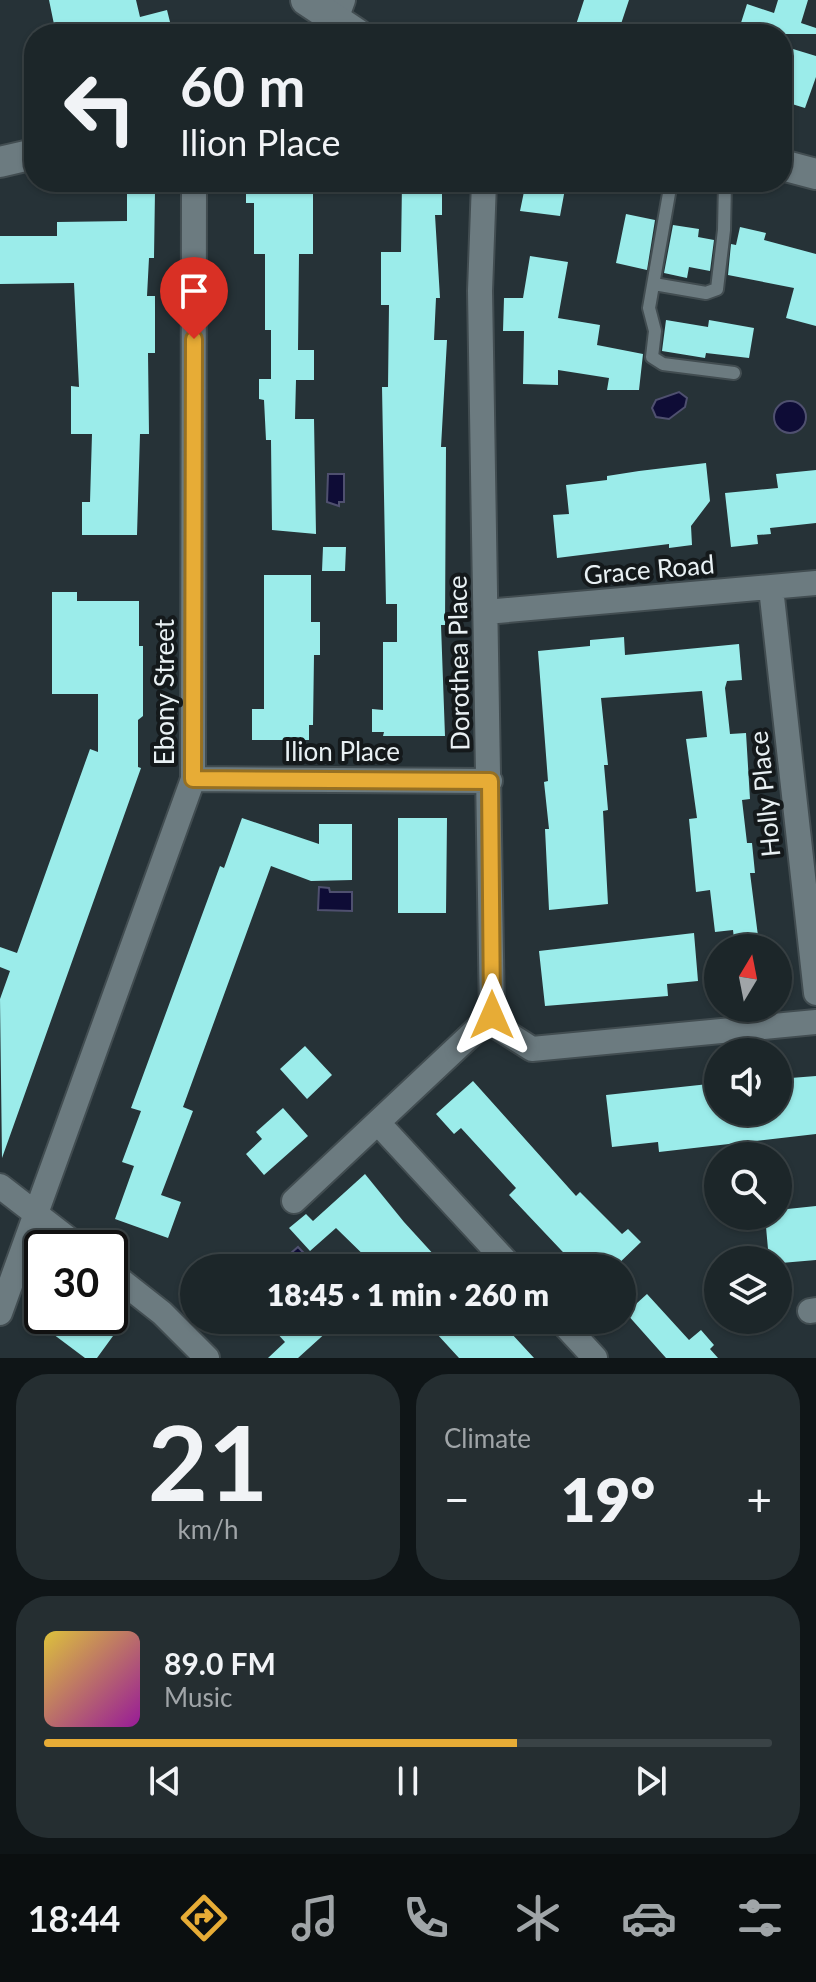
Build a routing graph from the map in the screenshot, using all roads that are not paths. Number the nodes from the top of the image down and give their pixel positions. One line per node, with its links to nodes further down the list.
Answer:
1 (306, 0): 2 (street)
2 (342, 22)
3 (24, 156): 4 (street)
4 (0, 162)
5 (792, 168): 6 (street)
6 (816, 174)
7 (194, 192): 16 (street, Ebony Street)
8 (484, 192): 15 (street, Dorothea Place)
9 (669, 192): 11 (lane)
10 (724, 192): 11 (lane)
11 (654, 284): 12 (lane)
12 (734, 373)
13 (816, 583): 14 (street, Grace Road)
14 (771, 588): 15 (street, Grace Road); 18 (street, Holly Place)
15 (486, 612): 17 (street, Dorothea Place)
16 (193, 779): 17 (street, Ilion Place); 24 (street, Ebony Street)
17 (490, 781): 19 (street, Dorothea Place)
18 (816, 993)
19 (492, 1015): 20 (street); 21 (street)
20 (816, 1022)
21 (379, 1124): 23 (street); 26 (street)
22 (0, 1186): 24 (street)
23 (294, 1201)
24 (37, 1214): 25 (street); 28 (street, Ebony Street)
25 (57, 1230)
26 (499, 1254)
27 (128, 1286): 30 (street)
28 (0, 1313)
29 (573, 1334): 31 (street)
30 (207, 1358)
31 (595, 1358)

